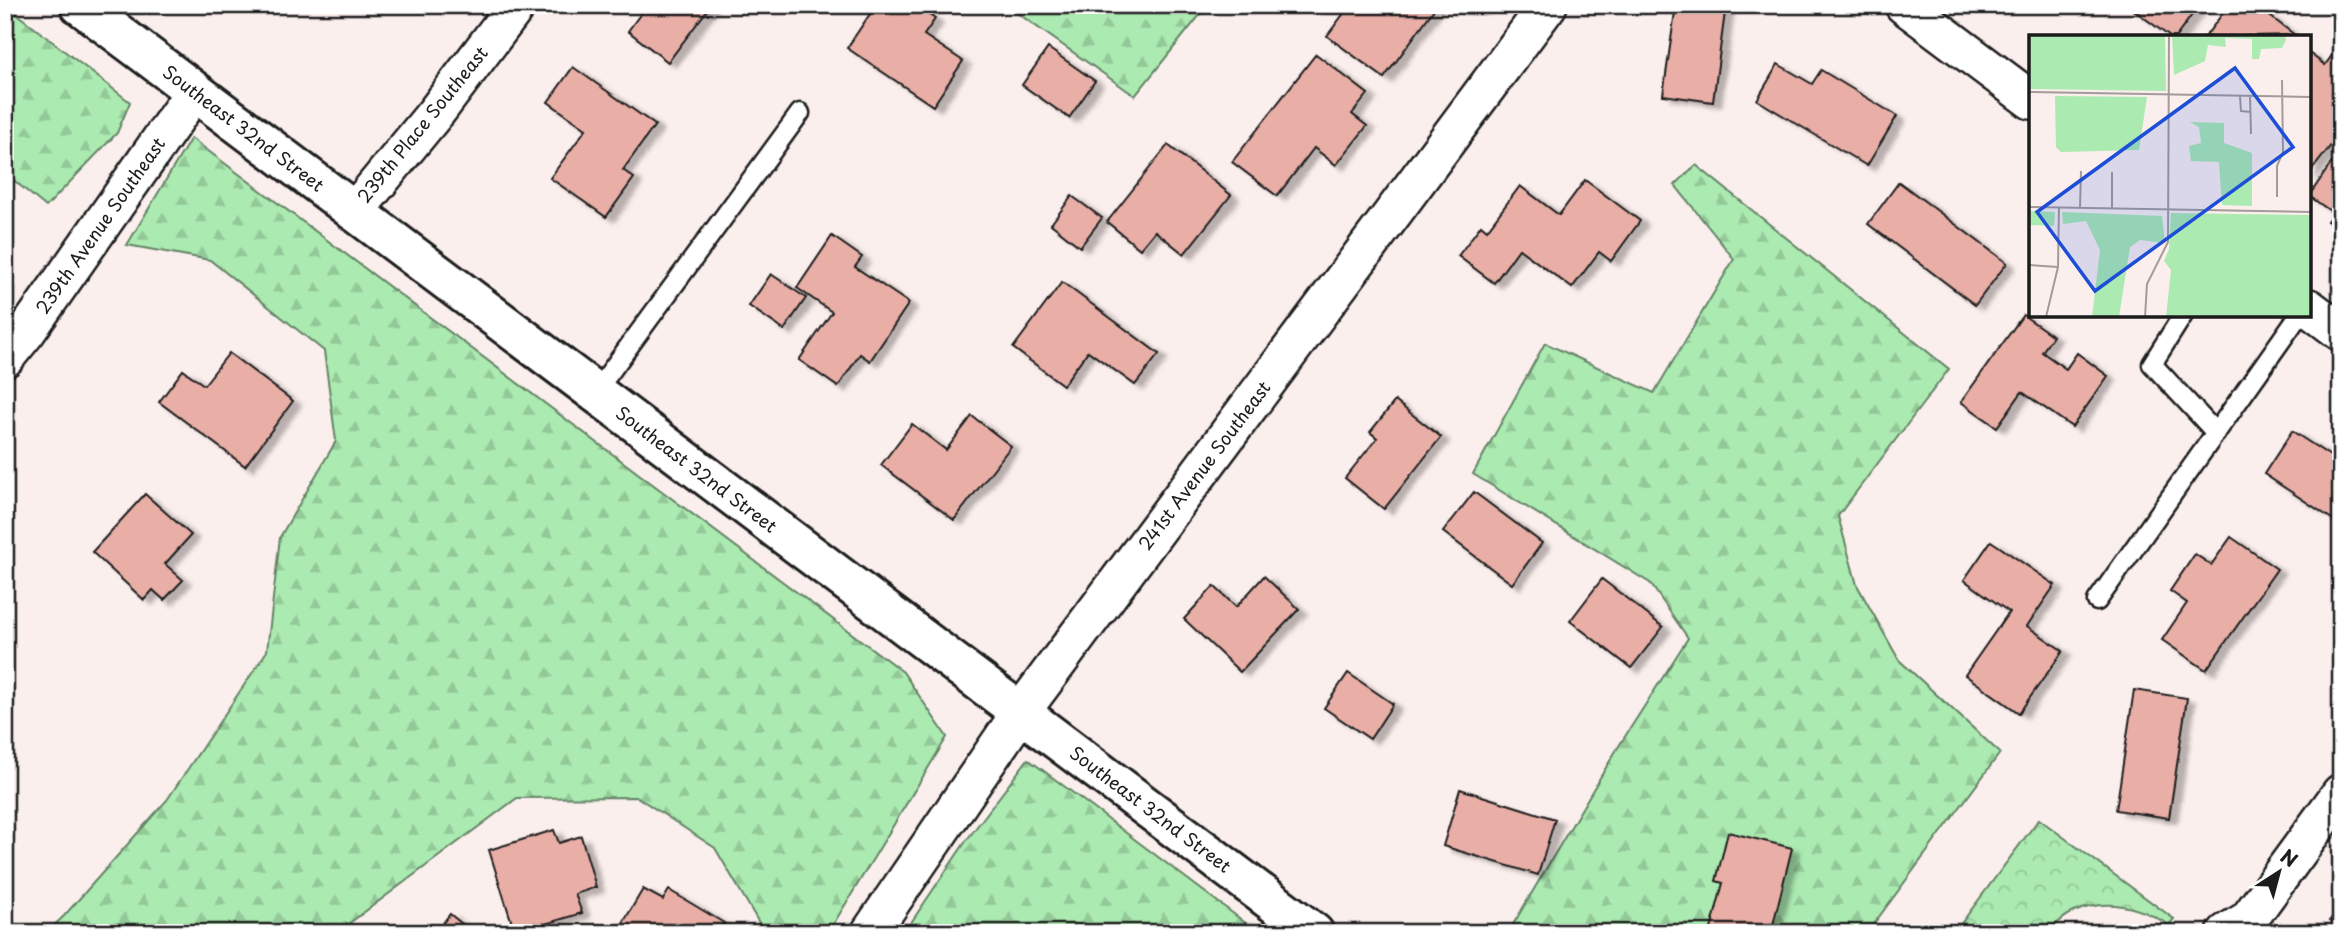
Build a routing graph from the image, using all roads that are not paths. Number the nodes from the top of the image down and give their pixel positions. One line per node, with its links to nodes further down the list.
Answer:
1 (80, 5): 5 (street, Southeast 32nd Street)
2 (517, 5): 8 (street, 239th Place Southeast)
3 (1548, 5): 17 (street, 241st Avenue Southeast)
4 (1904, 5): 6 (street)
5 (194, 92): 8 (street, Southeast 32nd Street); 13 (street, 239th Avenue Southeast)
6 (2029, 99)
7 (800, 113): 14 (lane)
8 (354, 212): 14 (street, Southeast 32nd Street)
9 (2311, 310): 12 (street)
10 (2182, 317): 15 (lane)
11 (2298, 317): 15 (lane)
12 (2341, 332)
13 (5, 358)
14 (594, 394): 17 (street, Southeast 32nd Street)
15 (2216, 433): 16 (lane)
16 (2097, 601)
17 (1021, 712): 19 (street, 241st Avenue Southeast); 20 (street, Southeast 32nd Street)
18 (2341, 793): 21 (street)
19 (870, 933)
20 (1314, 933)
21 (2226, 933)

